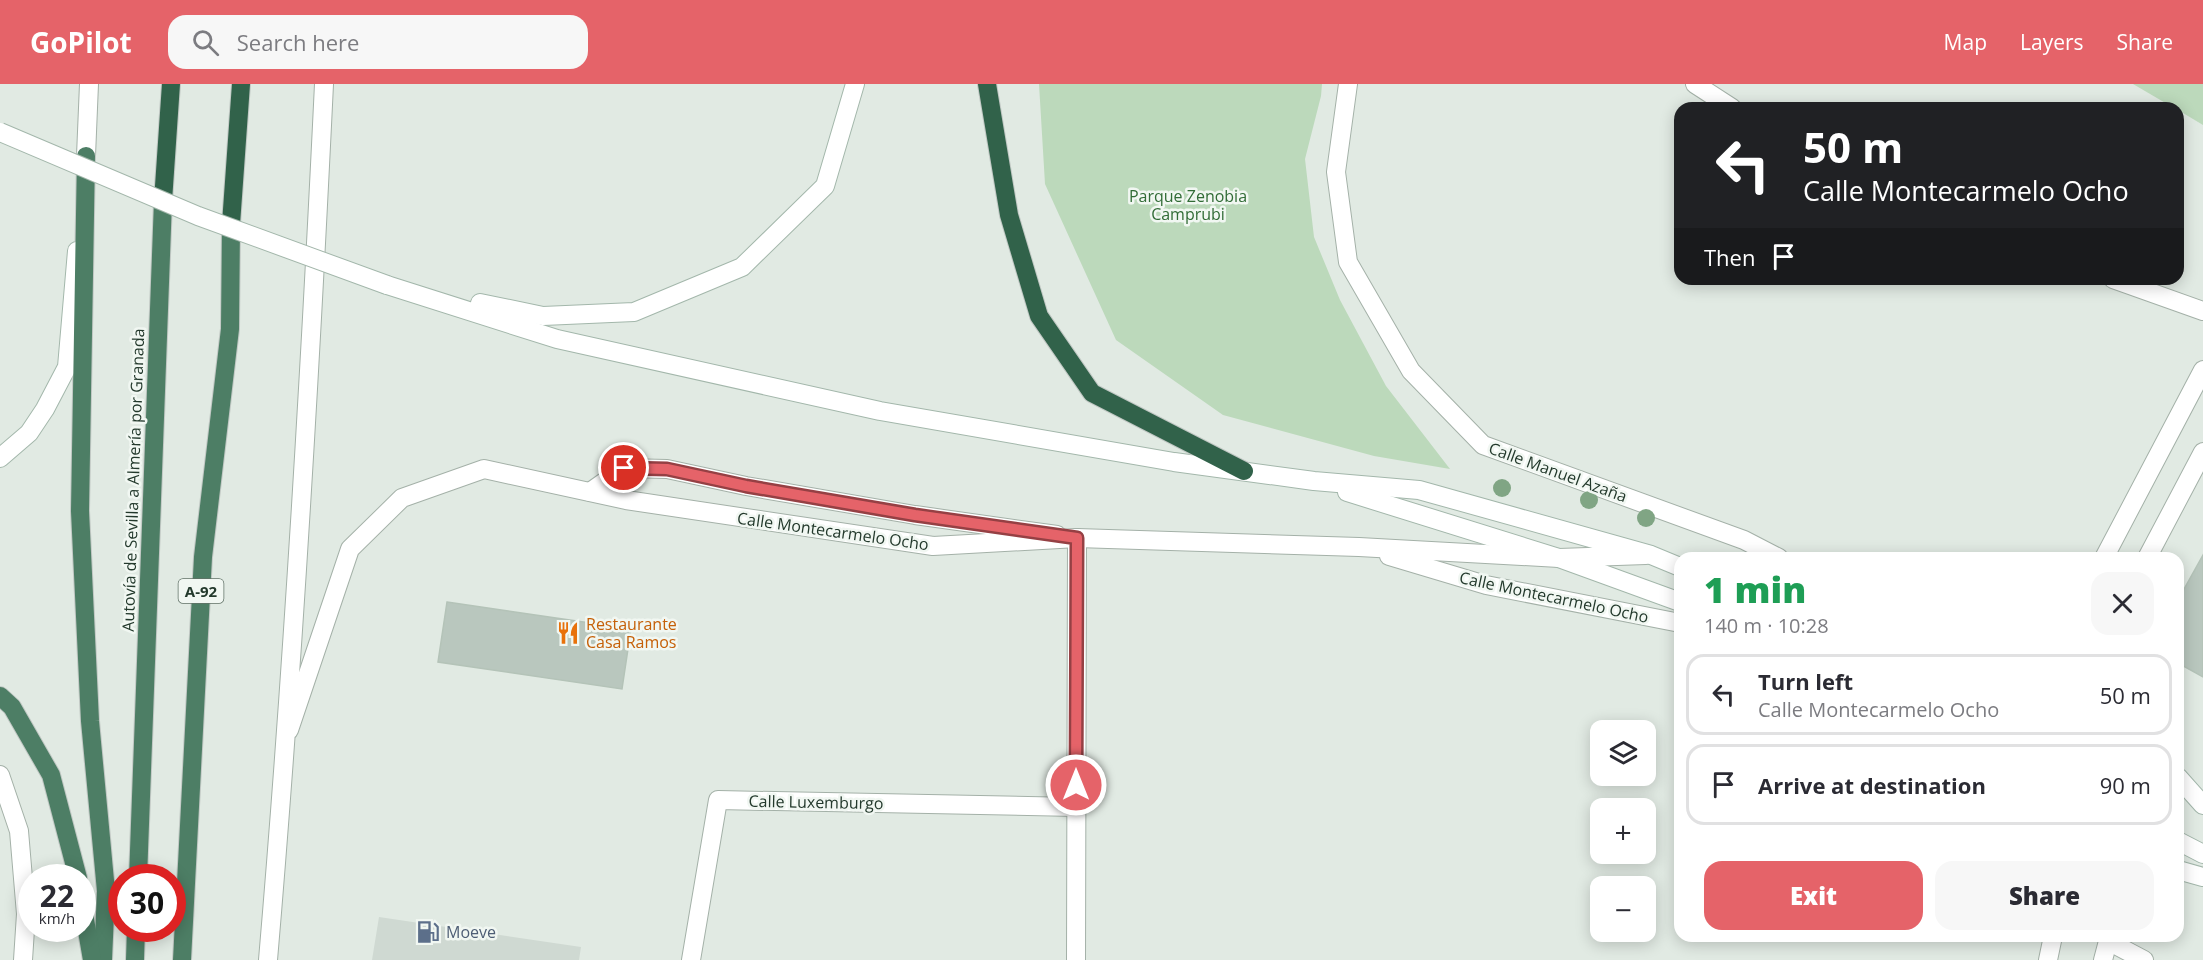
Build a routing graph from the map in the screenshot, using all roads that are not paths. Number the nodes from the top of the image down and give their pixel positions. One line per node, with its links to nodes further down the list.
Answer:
1 (90, 84): 11 (street)
2 (171, 84): 40 (highway, Autovía de Sevilla a Almería por Granada)
3 (241, 84): 52 (highway, A-92)
4 (324, 84): 32 (street)
5 (855, 84): 12 (street)
6 (987, 84): 18 (highway)
7 (1348, 84): 23 (street, Calle Manuel Azaña)
8 (1695, 84): 9 (street)
9 (1723, 102)
10 (0, 132): 12 (street, bridge)
11 (86, 156): 17 (street); 50 (highway)
12 (387, 285): 18 (street)
13 (2130, 285): 14 (street)
14 (2203, 311)
15 (2203, 370): 24 (street)
16 (2203, 452): 25 (street)
17 (0, 458)
18 (1244, 471): 19 (street)
19 (1314, 481): 26 (street); 27 (street)
20 (590, 492): 21 (street, Calle Montecarmelo Ocho); 21 (street, Calle Montecarmelo Ocho); 32 (street, Calle Montecarmelo Ocho)
21 (1077, 538): 22 (street, Calle Montecarmelo Ocho); 36 (street)
22 (1359, 547): 27 (street, Calle Montecarmelo Ocho); 30 (street, Calle Montecarmelo Ocho)
23 (1767, 552)
24 (2107, 552)
25 (2149, 552)
26 (1651, 555): 27 (street, Calle Montecarmelo Ocho); 28 (street)
27 (1559, 558): 29 (street)
28 (1674, 565)
29 (1674, 600)
30 (1674, 622)
31 (0, 696): 39 (highway)
32 (287, 735): 53 (street)
33 (0, 775): 48 (street)
34 (2184, 784): 35 (street)
35 (2203, 806)
36 (1076, 807): 54 (street, Calle Luxemburgo); 55 (street)
37 (2184, 843): 38 (street)
38 (2203, 854)
39 (74, 864)
40 (139, 864)
41 (2184, 872): 42 (street)
42 (2203, 877)
43 (89, 942): 49 (highway)
44 (136, 942): 51 (highway)
45 (2052, 942): 56 (street)
46 (2109, 942): 57 (street)
47 (2116, 942): 58 (street)
48 (23, 960)
49 (92, 960)
50 (103, 960)
51 (135, 960)
52 (182, 960)
53 (268, 960)
54 (692, 960)
55 (1076, 960)
56 (2048, 960)
57 (2103, 960)
58 (2144, 960)

